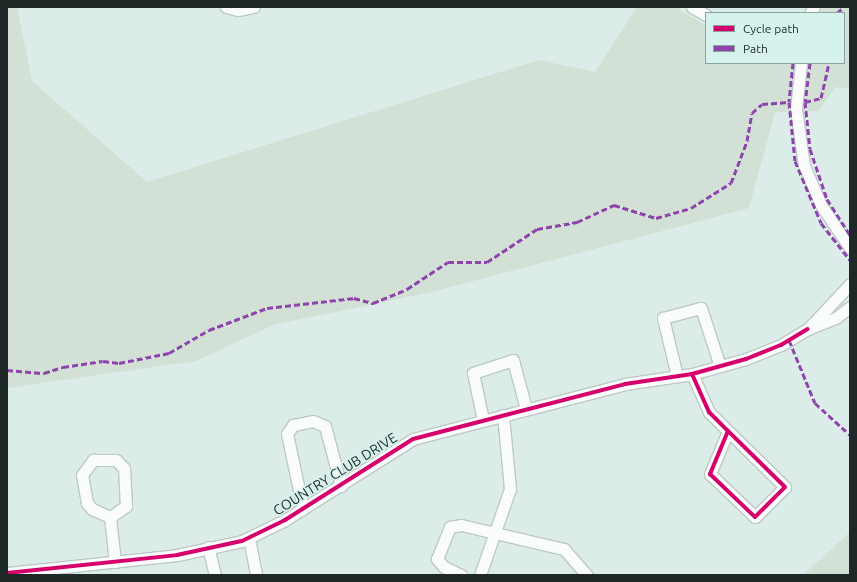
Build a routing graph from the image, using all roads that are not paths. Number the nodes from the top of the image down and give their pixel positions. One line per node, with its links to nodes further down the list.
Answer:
1 (226, 7): 2 (street)
2 (254, 7)
3 (692, 7): 4 (street)
4 (705, 14)
5 (801, 64): 6 (street)
6 (850, 248)
7 (850, 284): 9 (street, COUNTRY CLUB DRIVE)
8 (850, 307): 9 (street, COUNTRY CLUB DRIVE)
9 (808, 329): 10 (street, COUNTRY CLUB DRIVE)
10 (720, 366): 11 (street, COUNTRY CLUB DRIVE); 12 (street)
11 (692, 374): 12 (street, COUNTRY CLUB DRIVE); 16 (street)
12 (677, 376): 13 (street, COUNTRY CLUB DRIVE)
13 (526, 409): 14 (street, COUNTRY CLUB DRIVE); 15 (street)
14 (503, 415): 15 (street, COUNTRY CLUB DRIVE); 20 (street)
15 (484, 420): 17 (street, COUNTRY CLUB DRIVE)
16 (728, 430): 16 (street)
17 (341, 486): 18 (street, COUNTRY CLUB DRIVE); 18 (street)
18 (303, 509): 21 (street, COUNTRY CLUB DRIVE)
19 (110, 518): 19 (street); 23 (street)
20 (496, 532): 24 (street); 29 (street); 30 (street)
21 (249, 538): 22 (street, COUNTRY CLUB DRIVE); 28 (street)
22 (208, 547): 23 (street, COUNTRY CLUB DRIVE); 27 (street)
23 (115, 562): 25 (street, COUNTRY CLUB DRIVE)
24 (576, 563): 31 (street); 32 (street)
25 (57, 571): 26 (street, COUNTRY CLUB DRIVE)
26 (11, 573)
27 (214, 575)
28 (256, 575)
29 (461, 575)
30 (480, 575)
31 (575, 575)
32 (587, 575)

